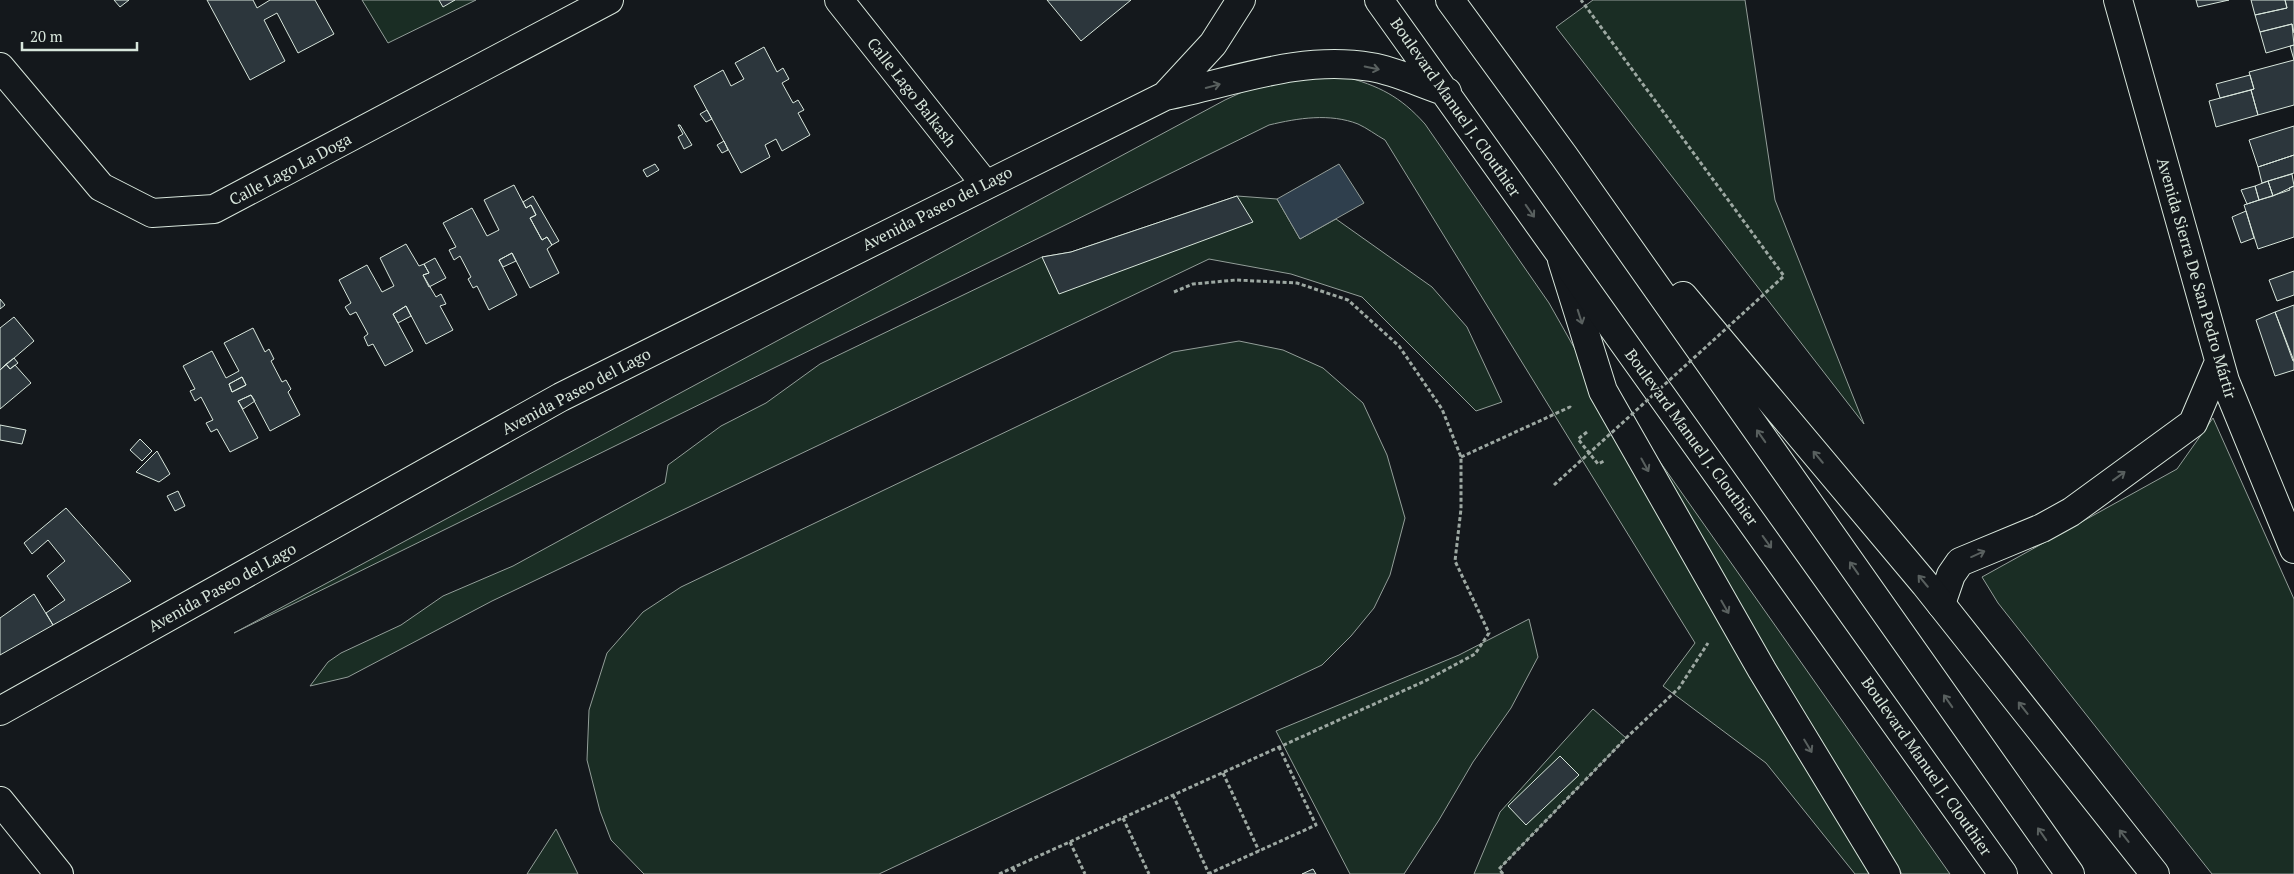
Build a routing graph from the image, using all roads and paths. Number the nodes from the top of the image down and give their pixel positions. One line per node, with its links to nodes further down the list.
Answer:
1 (609, 0): 8 (main road, Calle Lago La Doga)
2 (839, 0): 12 (main road, Calle Lago Balkash)
3 (1241, 0): 10 (main road)
4 (1379, 0): 9 (main road, Boulevard Manuel J. Clouthier)
5 (1450, 0): 11 (main road)
6 (1581, 0): 20 (path, bridge)
7 (2118, 0): 15 (main road, Avenida Sierra De San Pedro Mártir)
8 (0, 67)
9 (1447, 92): 10 (main road, one-way to 9); 13 (main road, Boulevard Manuel J. Clouthier, one-way to 13)
10 (1165, 96): 12 (main road, Avenida Paseo del Lago)
11 (1564, 156): 27 (main road, one-way to 11); 47 (main road, one-way to 11)
12 (985, 184): 29 (main road, Avenida Paseo del Lago)
13 (1560, 254): 45 (main road, one-way to 45); 46 (main road, Boulevard Manuel J. Clouthier, one-way to 46)
14 (1174, 292): 23 (path)
15 (2219, 362): 26 (main road, Avenida Sierra De San Pedro Mártir); 27 (main road, one-way to 15)
16 (1574, 413): 23 (path)
17 (1583, 425): 18 (path)
18 (1588, 431): 19 (path); 21 (path)
19 (1592, 438)
20 (1597, 444): 21 (path, bridge); 22 (path)
21 (1588, 452): 24 (path); 25 (path, bridge)
22 (1602, 452)
23 (1461, 457): 30 (path)
24 (1607, 459)
25 (1554, 485)
26 (2294, 549)
27 (1941, 604): 48 (main road, one-way to 27)
28 (1712, 636): 44 (path)
29 (0, 711)
30 (1279, 747): 31 (path); 36 (path)
31 (1223, 773): 32 (path); 36 (path)
32 (1173, 795): 34 (path); 43 (path)
33 (0, 801): 38 (main road)
34 (1123, 818): 35 (path); 42 (path)
35 (1070, 842): 37 (path); 41 (path)
36 (1259, 851): 43 (path)
37 (1013, 868): 39 (path); 40 (path)
38 (59, 874)
39 (999, 874)
40 (1016, 874)
41 (1085, 874)
42 (1150, 874)
43 (1209, 874)
44 (1503, 874)
45 (1886, 874)
46 (2004, 874)
47 (2070, 874)
48 (2155, 874)

